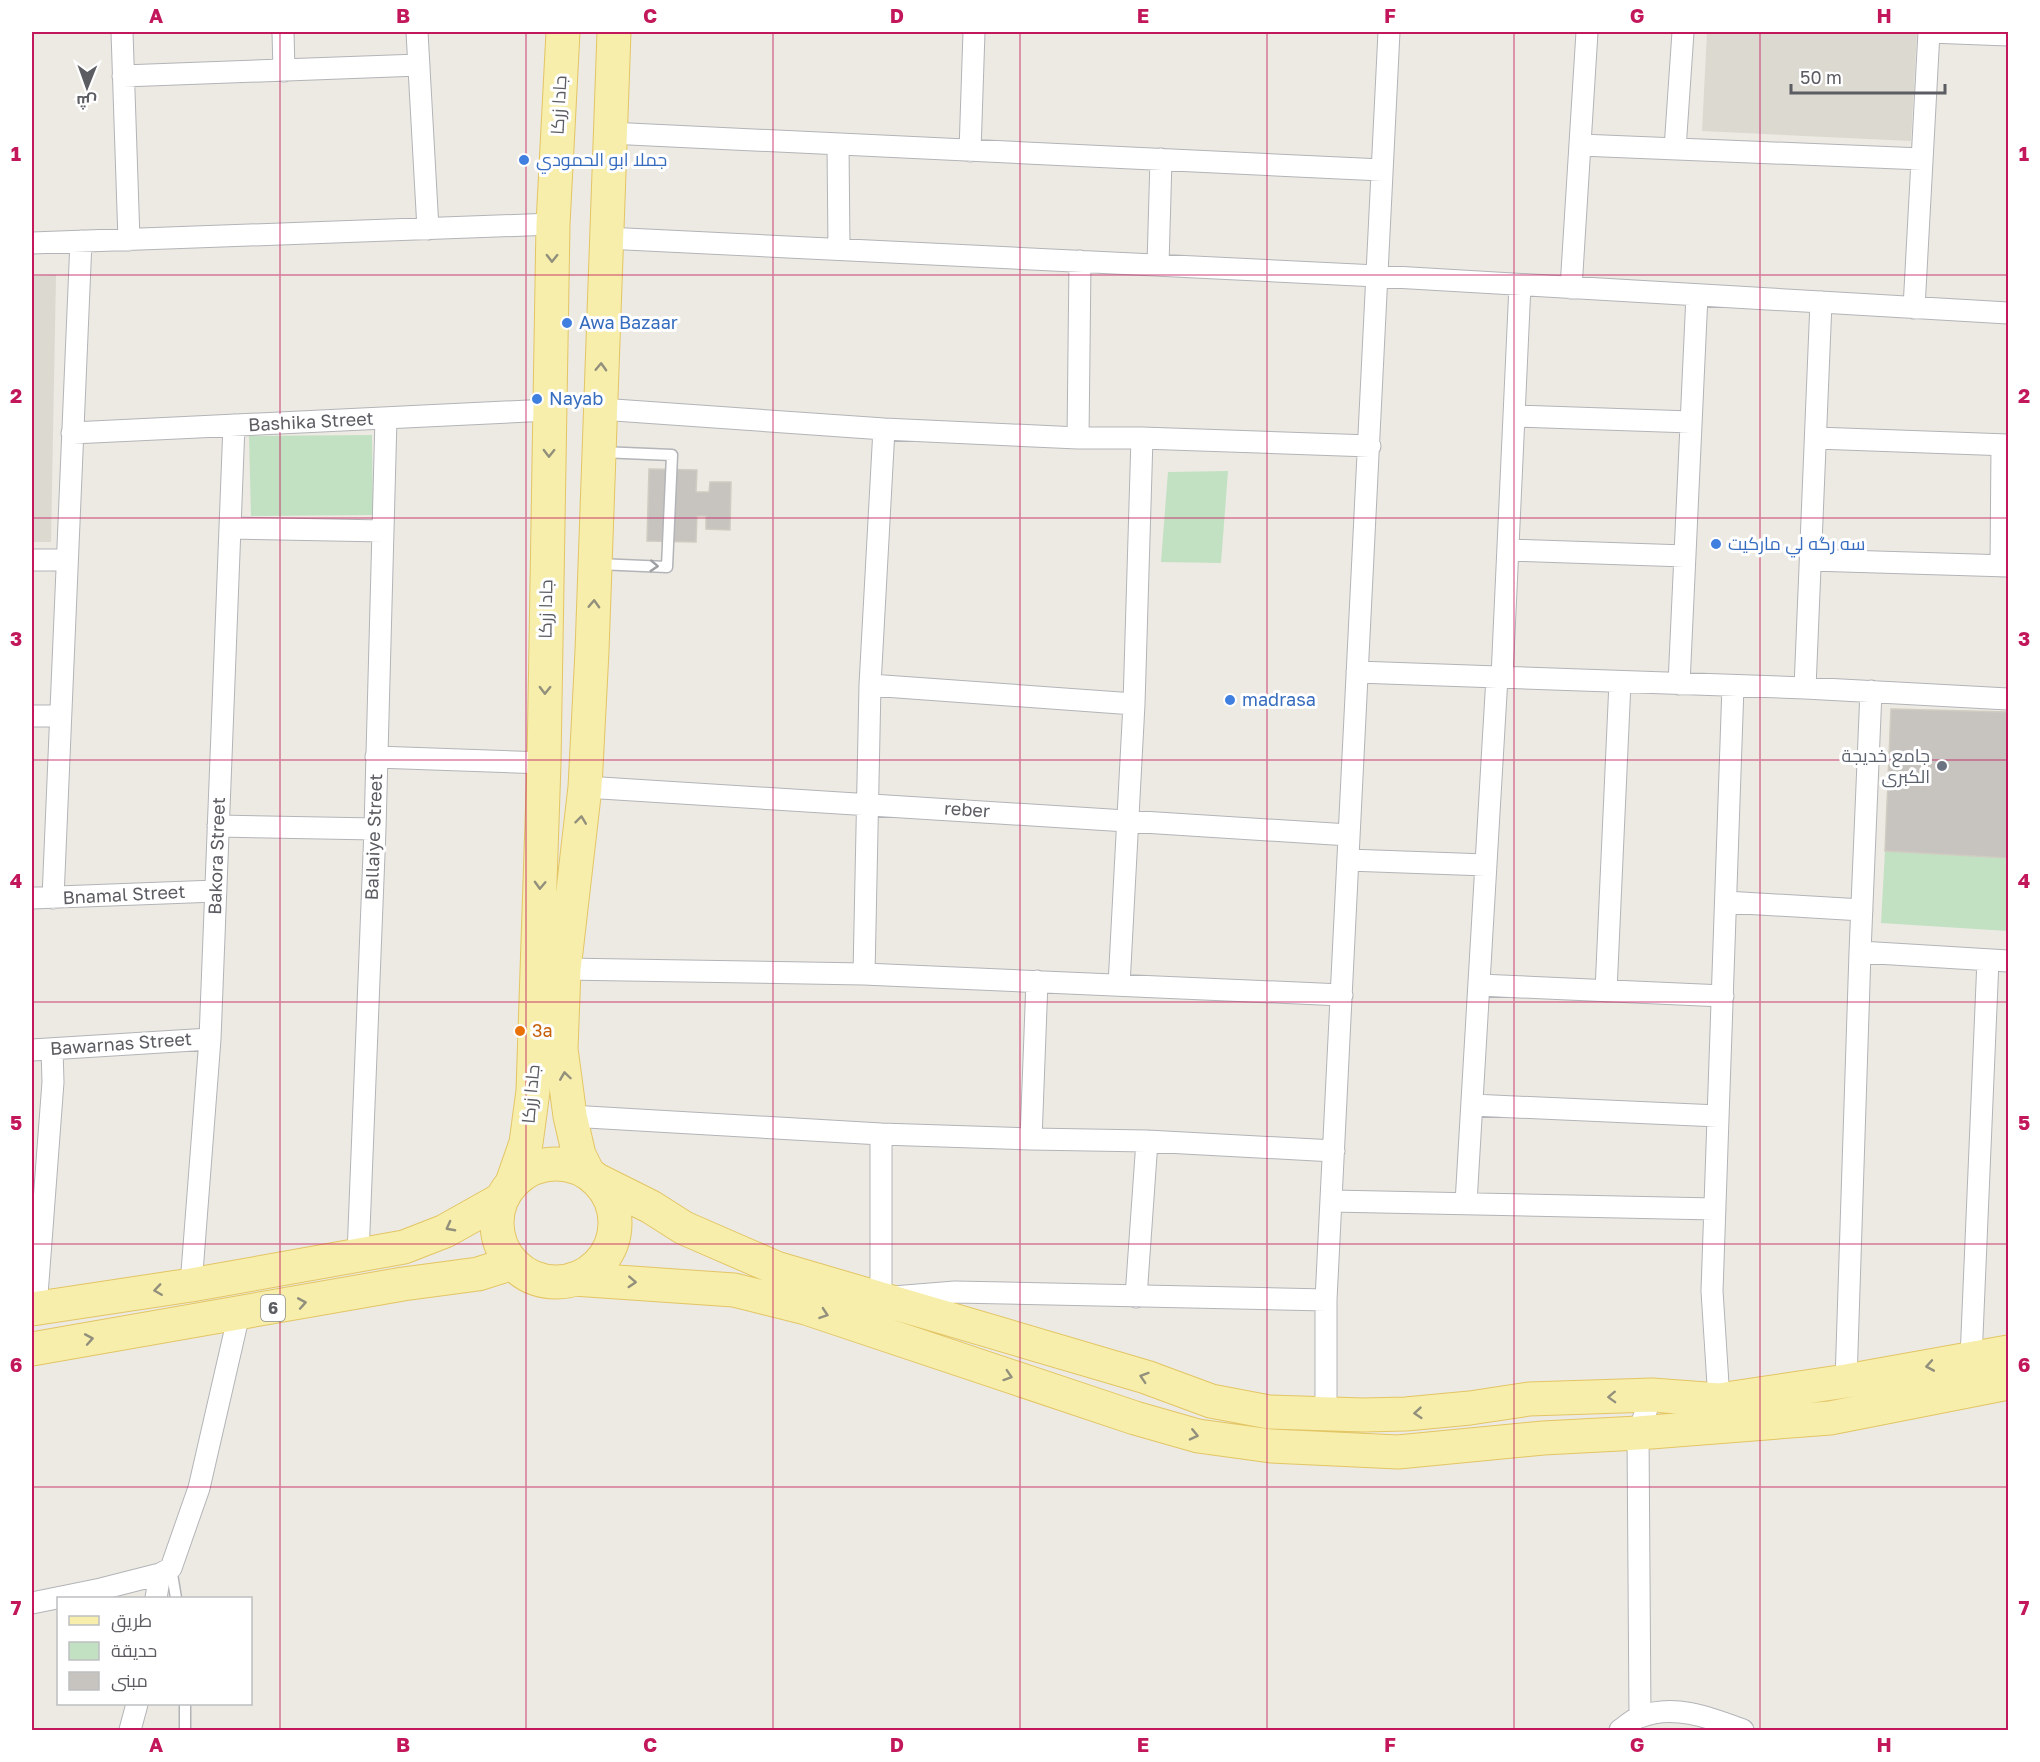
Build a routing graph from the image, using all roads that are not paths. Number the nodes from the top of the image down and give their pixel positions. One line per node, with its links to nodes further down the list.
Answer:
1 (122, 32): 14 (street)
2 (283, 32): 13 (street)
3 (417, 32): 12 (street)
4 (563, 32): 23 (main road, جادا زرکا)
5 (614, 32): 15 (main road, جادا زرکا)
6 (974, 32): 19 (street)
7 (1389, 32): 22 (street)
8 (1587, 32): 17 (street)
9 (1683, 32): 18 (street)
10 (1929, 32): 11 (street); 21 (street)
11 (2008, 34)
12 (419, 65): 13 (street); 24 (street)
13 (284, 71): 14 (street)
14 (123, 76): 26 (street)
15 (609, 133): 16 (street); 25 (main road, جادا زرکا)
16 (838, 144): 19 (street); 29 (street)
17 (1580, 145): 18 (street); 34 (street)
18 (1675, 149): 21 (street)
19 (970, 150): 20 (street)
20 (1161, 159): 22 (street); 31 (street)
21 (1922, 159): 37 (street)
22 (1382, 170): 32 (street)
23 (553, 224): 24 (street); 40 (main road, جادا زرکا, one-way to 40)
24 (428, 229): 26 (street)
25 (606, 238): 29 (street); 39 (main road, جادا زرکا, one-way to 25)
26 (129, 240): 27 (street)
27 (81, 241): 28 (street); 46 (street)
28 (32, 243)
29 (838, 249): 30 (street)
30 (1080, 261): 31 (street); 47 (street)
31 (1158, 265): 32 (street)
32 (1377, 276): 33 (street); 51 (street)
33 (1521, 285): 34 (street); 41 (street)
34 (1571, 288): 35 (street)
35 (1697, 295): 36 (street); 43 (street)
36 (1821, 302): 37 (street); 49 (street)
37 (1914, 308): 38 (street)
38 (2008, 313)
39 (600, 409): 45 (street); 52 (main road, جادا زرکا)
40 (549, 410): 42 (street, Bashika Street); 62 (main road, جادا زرکا, one-way to 62)
41 (1514, 416): 43 (street); 55 (street)
42 (387, 418): 44 (street, Bashika Street); 54 (street, Ballaiye Street)
43 (1691, 422): 56 (street)
44 (234, 425): 46 (street, Bashika Street); 53 (street, Bakora Street)
45 (884, 429): 47 (street); 68 (street)
46 (72, 433): 58 (street)
47 (1078, 438): 48 (street)
48 (1142, 438): 51 (street); 73 (street)
49 (1816, 438): 50 (street); 59 (street)
50 (2006, 445): 61 (street)
51 (1370, 446): 64 (street)
52 (599, 452): 60 (main road, جادا زرکا); 60 (lane, one-way to 52)
53 (230, 528): 54 (street); 81 (street, Bakora Street)
54 (383, 531): 76 (street, Ballaiye Street)
55 (1509, 550): 56 (street); 65 (street)
56 (1685, 556): 67 (street)
57 (32, 560): 58 (street)
58 (67, 560): 75 (street)
59 (1811, 560): 61 (street); 70 (street)
60 (595, 564): 63 (main road, جادا زرکا, one-way to 60)
61 (2005, 566)
62 (545, 649): 63 (main road); 77 (main road, جادا زرکا, one-way to 77)
63 (592, 651): 78 (main road, جادا زرکا)
64 (1357, 672): 65 (street); 83 (street)
65 (1499, 677): 66 (street); 85 (street)
66 (1620, 682): 67 (street); 98 (street)
67 (1679, 684): 69 (street)
68 (870, 685): 73 (street); 79 (street)
69 (1733, 686): 70 (street); 89 (street)
70 (1805, 688): 71 (street)
71 (1871, 692): 72 (street); 90 (street)
72 (2008, 699)
73 (1134, 704): 80 (street)
74 (32, 716): 75 (street)
75 (60, 716): 88 (street)
76 (376, 757): 77 (street); 82 (street, Ballaiye Street)
77 (544, 763): 111 (main road, جادا زرکا, one-way to 111)
78 (585, 787): 79 (street, reber); 93 (main road, جادا زرکا, one-way to 78)
79 (868, 804): 80 (street, reber); 94 (street)
80 (1128, 821): 83 (street, reber); 96 (street)
81 (218, 826): 82 (street); 86 (street, Bakora Street)
82 (375, 829): 115 (street, Ballaiye Street)
83 (1349, 835): 84 (street)
84 (1348, 860): 85 (street); 99 (street)
85 (1486, 865): 97 (street)
86 (216, 891): 88 (street, Bnamal Street); 101 (street, Bakora Street)
87 (32, 898): 88 (street, Bnamal Street)
88 (53, 898)
89 (1726, 902): 90 (street); 100 (street)
90 (1862, 910): 91 (street)
91 (1860, 952): 92 (street); 127 (street)
92 (1998, 960): 126 (street)
93 (564, 969): 94 (street); 104 (main road, جادا زرکا, one-way to 93)
94 (864, 974): 95 (street)
95 (1037, 981): 96 (street); 107 (street)
96 (1119, 985): 99 (street)
97 (1479, 985): 98 (street); 103 (street)
98 (1606, 991): 100 (street)
99 (1342, 995): 109 (street)
100 (1722, 996): 105 (street)
101 (210, 1039): 102 (street, Bawarnas Street); 118 (street, Bakora Street)
102 (42, 1050): 122 (street)
103 (1472, 1105): 105 (street); 113 (street)
104 (570, 1116): 106 (street); 110 (main road, جادا زرکا)
105 (1719, 1116): 114 (street)
106 (881, 1134): 107 (street); 120 (street)
107 (1031, 1139): 108 (street)
108 (1147, 1141): 109 (street); 119 (street)
109 (1334, 1151): 112 (street)
110 (592, 1176): 111 (main road); 117 (main road); 120 (main road)
111 (507, 1191): 115 (main road, 6, one-way to 115); 116 (main road)
112 (1332, 1202): 113 (street); 121 (street)
113 (1466, 1203): 114 (street)
114 (1715, 1209): 130 (street)
115 (358, 1256): 118 (main road, 6)
116 (513, 1263): 117 (main road); 123 (main road, 6, one-way to 116)
117 (574, 1279): 132 (main road, one-way to 132)
118 (191, 1285): 122 (main road, 6, one-way to 122)
119 (1136, 1297): 120 (street); 121 (street)
120 (881, 1298): 131 (main road, one-way to 120)
121 (1326, 1300): 131 (street)
122 (34, 1308)
123 (239, 1314): 124 (main road, 6, one-way to 123); 133 (street)
124 (32, 1349)
125 (2008, 1352): 126 (main road)
126 (1971, 1359): 127 (main road, one-way to 127)
127 (1846, 1381): 130 (main road)
128 (2008, 1383): 132 (main road)
129 (1652, 1395): 130 (main road); 131 (main road, one-way to 131); 132 (street)
130 (1719, 1400)
131 (1326, 1414)
132 (1638, 1433): 141 (street)
133 (165, 1571): 134 (street); 135 (street); 136 (lane)
134 (62, 1597)
135 (157, 1597)
136 (175, 1597)
137 (57, 1598): 138 (street)
138 (32, 1603)
139 (136, 1705): 142 (street)
140 (185, 1705): 143 (lane)
141 (1640, 1717): 144 (street); 145 (street)
142 (130, 1731)
143 (185, 1731)
144 (1620, 1731)
145 (1743, 1731)

